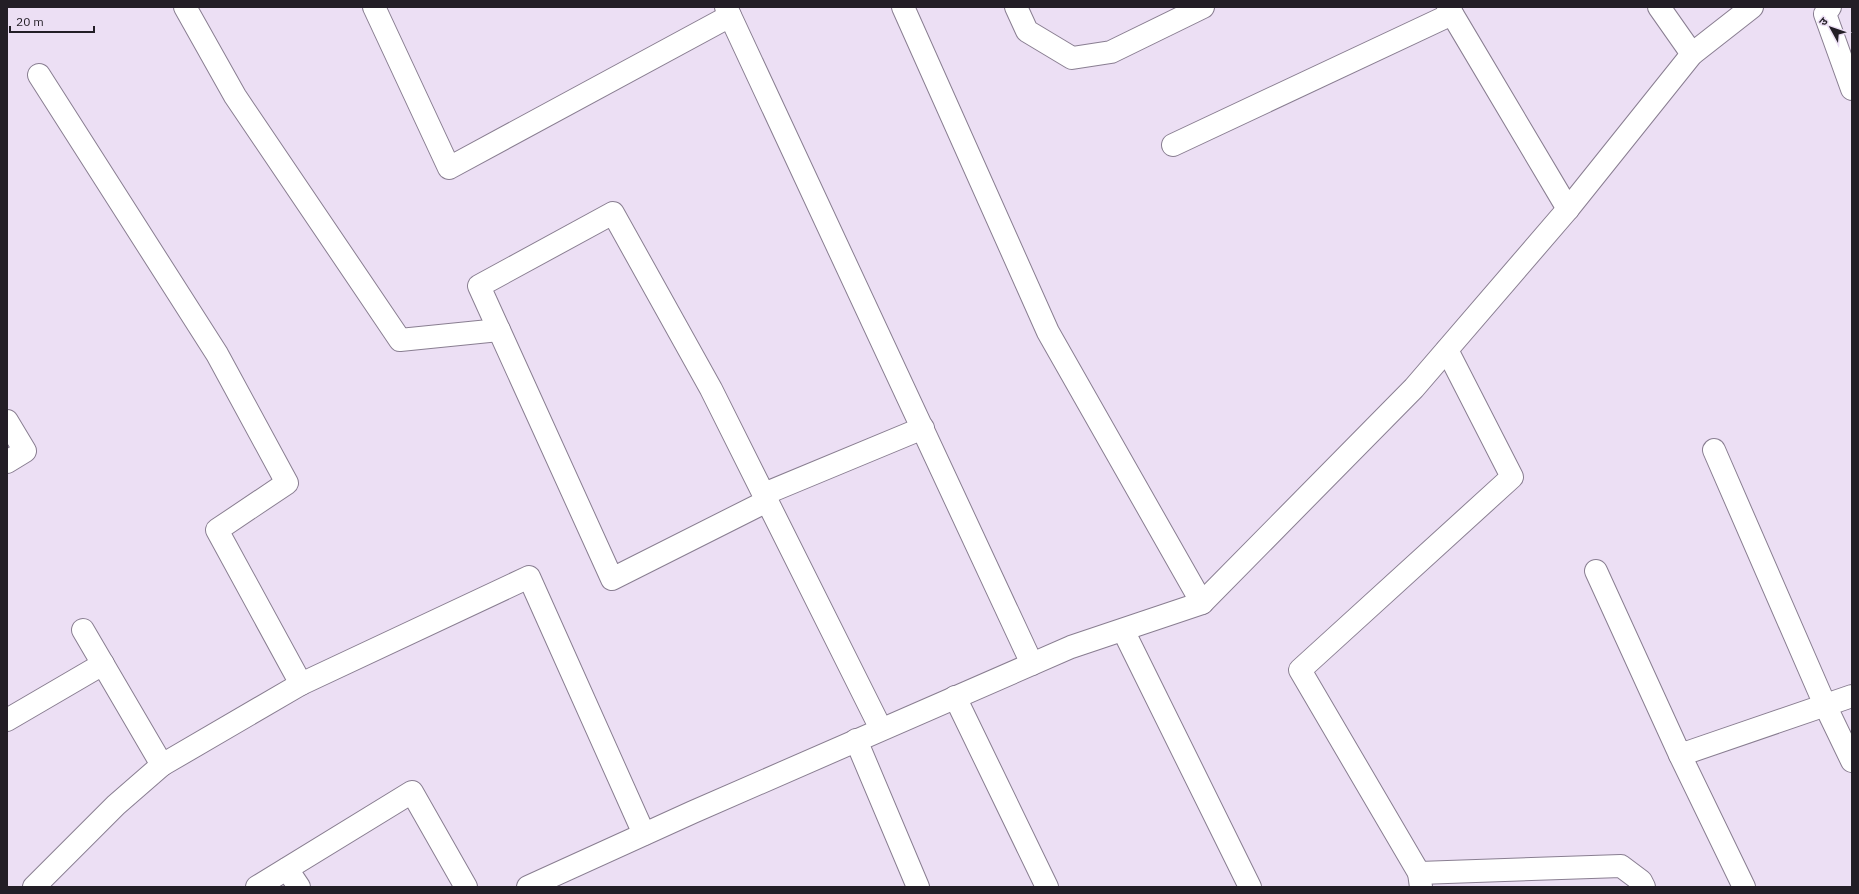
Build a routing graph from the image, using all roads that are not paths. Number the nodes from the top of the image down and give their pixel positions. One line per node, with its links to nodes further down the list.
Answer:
1 (186, 7): 16 (street)
2 (374, 7): 10 (street)
3 (903, 7): 24 (street)
4 (1016, 7): 5 (street)
5 (1203, 7)
6 (1658, 7): 11 (street)
7 (1752, 7): 11 (street)
8 (1830, 7): 13 (street)
9 (1450, 11): 14 (street); 15 (street)
10 (728, 12): 19 (street)
11 (1692, 54): 15 (street)
12 (39, 75): 29 (street)
13 (1852, 89)
14 (1173, 145)
15 (1568, 209): 17 (street)
16 (499, 330): 22 (street); 22 (street)
17 (1447, 350): 24 (street); 41 (street)
18 (7, 421): 21 (street)
19 (923, 428): 22 (street); 28 (street)
20 (1714, 450): 32 (street)
21 (7, 462)
22 (766, 498): 34 (street)
23 (1596, 571): 36 (street)
24 (1202, 603): 26 (street)
25 (83, 630): 27 (street)
26 (1123, 630): 28 (street); 42 (street)
27 (103, 664): 33 (street); 38 (street)
28 (1032, 664): 31 (street)
29 (301, 684): 38 (street); 39 (street)
30 (1852, 696): 32 (street)
31 (955, 697): 34 (street); 49 (street)
32 (1825, 705): 36 (street); 37 (street)
33 (7, 720)
34 (881, 729): 35 (street)
35 (856, 740): 39 (street); 48 (street)
36 (1680, 755): 51 (street)
37 (1852, 761)
38 (162, 765): 43 (street)
39 (644, 834): 47 (street)
40 (287, 869): 44 (street); 45 (street); 46 (street)
41 (1420, 880): 50 (street)
42 (1246, 885)
43 (34, 887)
44 (257, 887)
45 (299, 887)
46 (466, 887)
47 (528, 887)
48 (918, 887)
49 (1047, 887)
50 (1644, 887)
51 (1744, 887)

